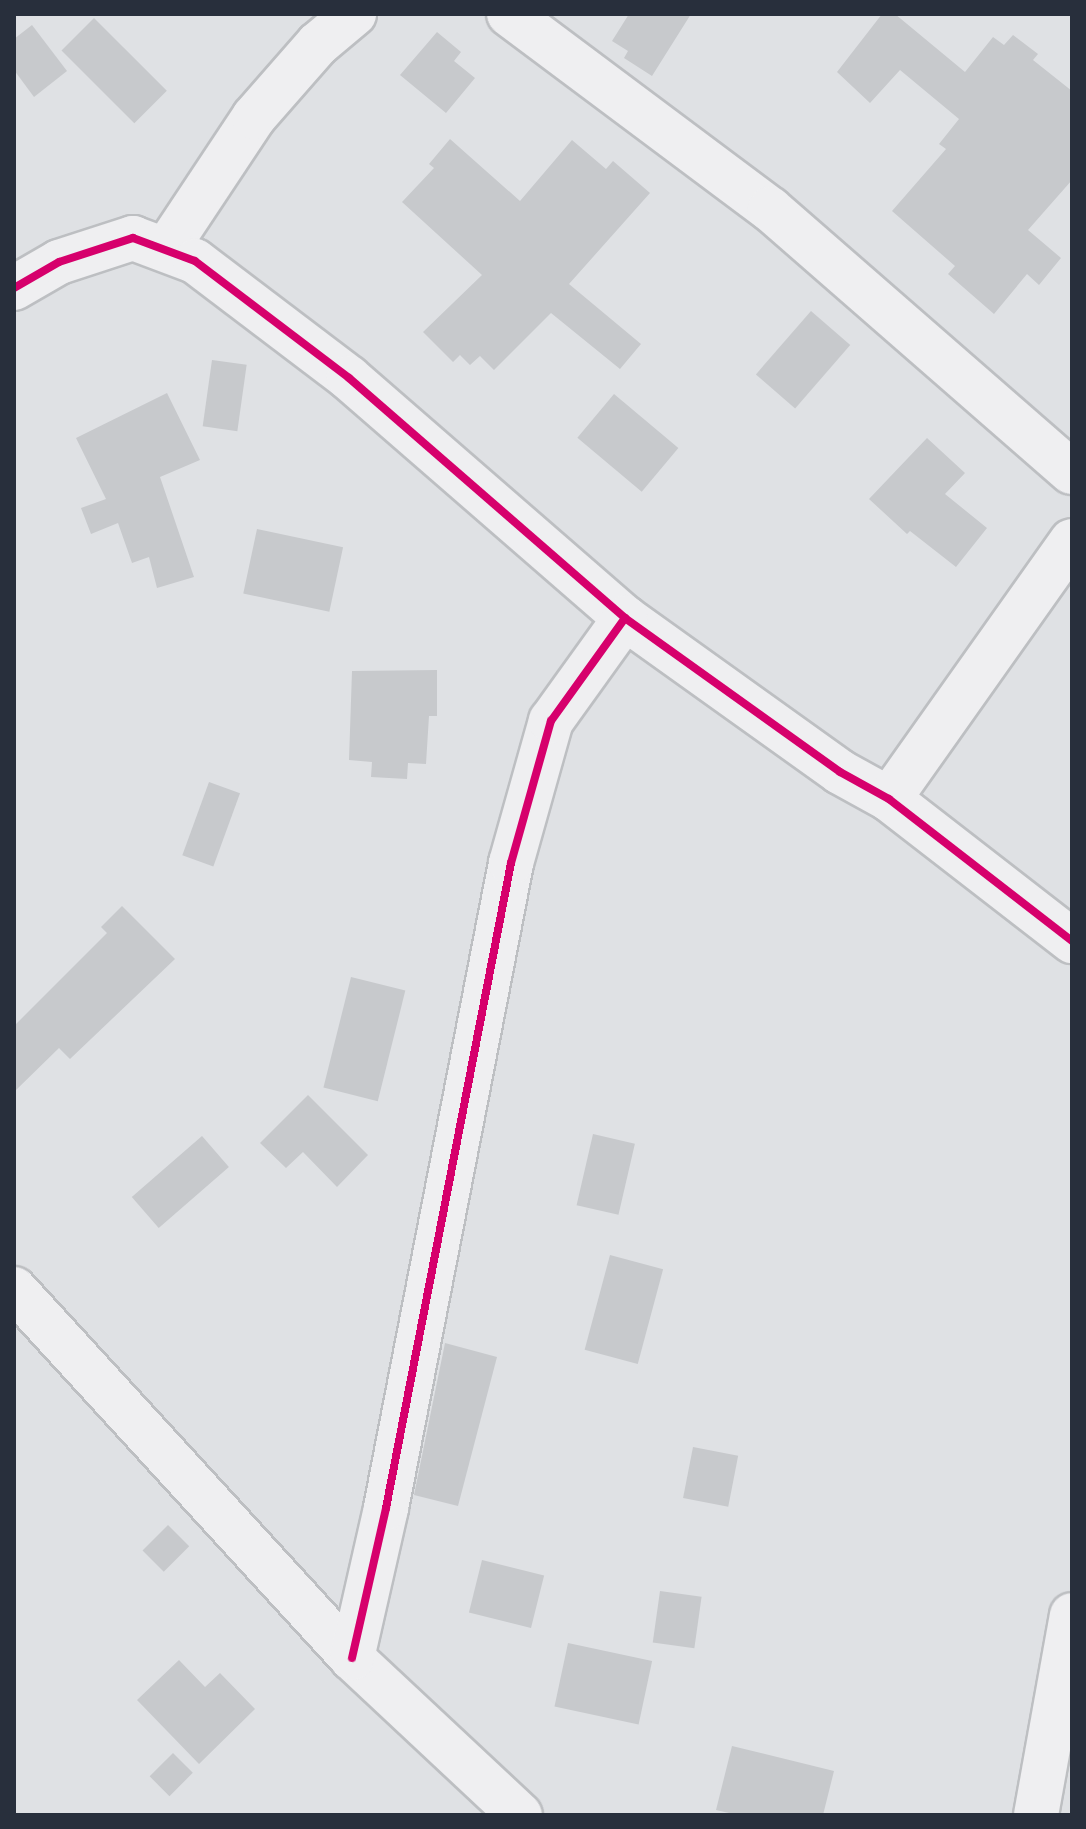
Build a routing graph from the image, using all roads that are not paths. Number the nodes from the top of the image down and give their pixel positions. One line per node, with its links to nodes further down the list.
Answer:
1 (354, 14): 3 (street)
2 (509, 14): 5 (street)
3 (167, 248): 4 (street); 7 (street)
4 (14, 288)
5 (1072, 472)
6 (1072, 541): 8 (street)
7 (625, 618): 8 (street); 12 (street)
8 (889, 799): 9 (street)
9 (1072, 941)
10 (14, 1289): 12 (street)
11 (1072, 1615): 14 (street)
12 (352, 1658): 13 (street)
13 (520, 1815)
14 (1036, 1815)

